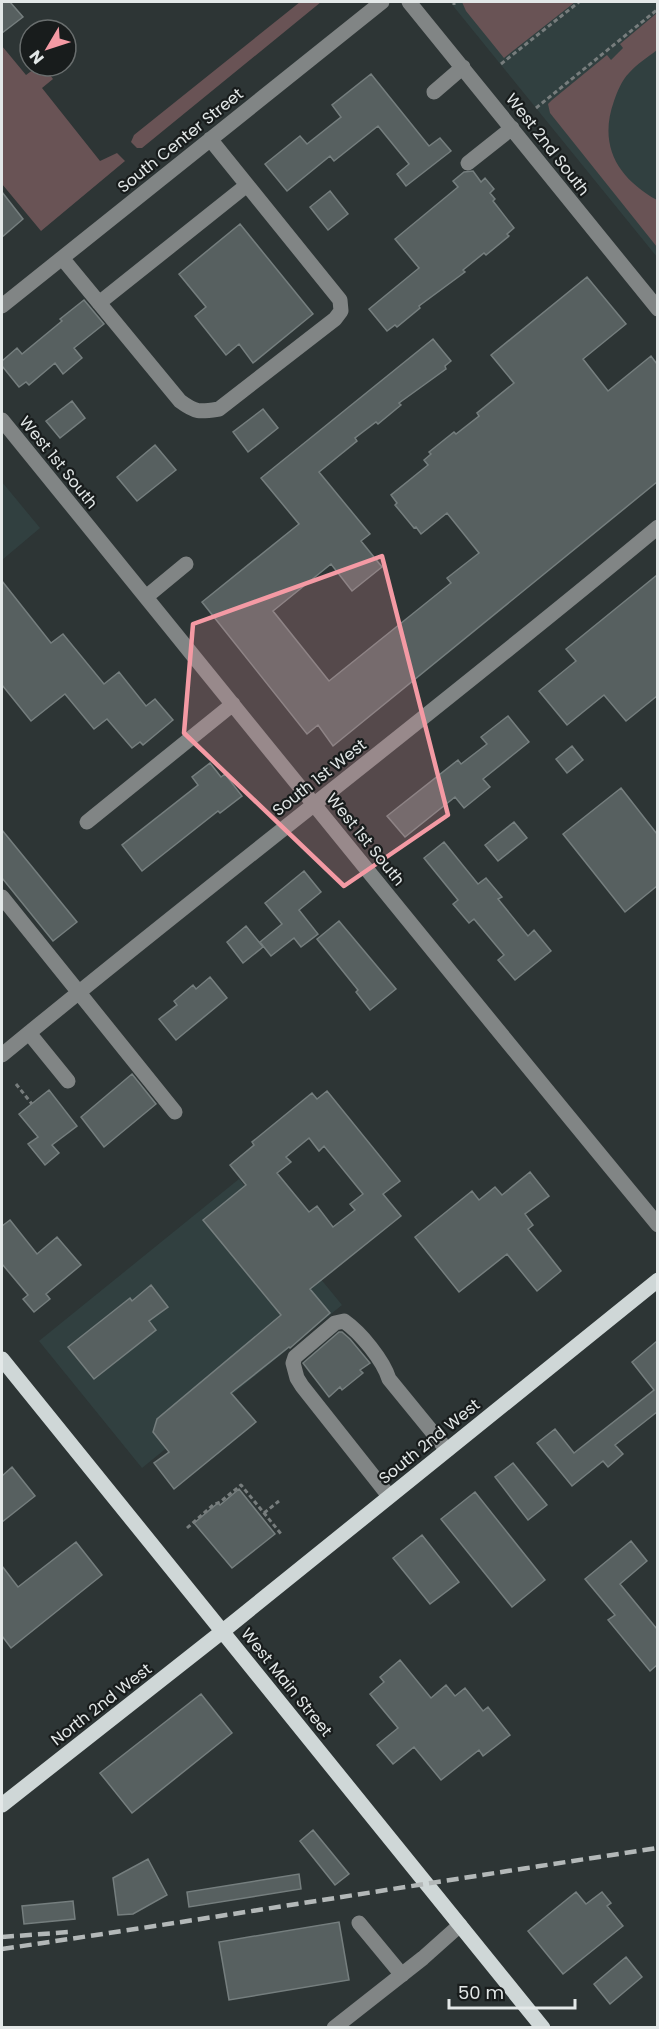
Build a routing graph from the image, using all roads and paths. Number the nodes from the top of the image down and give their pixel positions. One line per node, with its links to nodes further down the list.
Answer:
1 (382, 2): 10 (street, South Center Street)
2 (409, 2): 6 (street, West 2nd South)
3 (579, 2): 5 (path)
4 (657, 9): 8 (path)
5 (501, 64)
6 (463, 68): 7 (street); 9 (street, West 2nd South)
7 (434, 92)
8 (536, 108)
9 (512, 128): 11 (street); 16 (street, West 2nd South)
10 (210, 139): 12 (street); 13 (street, South Center Street)
11 (468, 163)
12 (247, 185): 14 (street); 14 (street)
13 (62, 258): 14 (street); 15 (street, South Center Street)
14 (99, 303)
15 (2, 306)
16 (657, 309)
17 (2, 420): 20 (street, West 1st South)
18 (657, 527): 22 (street, South 1st West)
19 (186, 564): 20 (street)
20 (146, 597): 21 (street, West 1st South)
21 (233, 704): 22 (street, West 1st South); 23 (street)
22 (314, 803): 25 (street, South 1st West); 32 (street, West 1st South)
23 (87, 822)
24 (2, 897): 25 (street)
25 (78, 992): 26 (street, South 1st West); 31 (street)
26 (29, 1032): 27 (street, South 1st West); 28 (street)
27 (2, 1055)
28 (68, 1081)
29 (16, 1084): 30 (path)
30 (32, 1104)
31 (175, 1112)
32 (657, 1225)
33 (657, 1280): 35 (main road, South 2nd West)
34 (2, 1359): 41 (main road, West Main Street)
35 (447, 1450): 36 (main road, South 2nd West); 36 (street)
36 (389, 1496): 41 (main road, South 2nd West)
37 (279, 1501): 38 (path)
38 (264, 1513): 39 (path); 40 (path)
39 (187, 1528)
40 (282, 1535)
41 (223, 1631): 42 (main road, North 2nd West); 44 (main road, West Main Street)
42 (2, 1805)
43 (359, 1923): 45 (street)
44 (460, 1925): 45 (street); 47 (main road, West Main Street)
45 (402, 1975): 46 (street)
46 (334, 2028)
47 (543, 2028)

